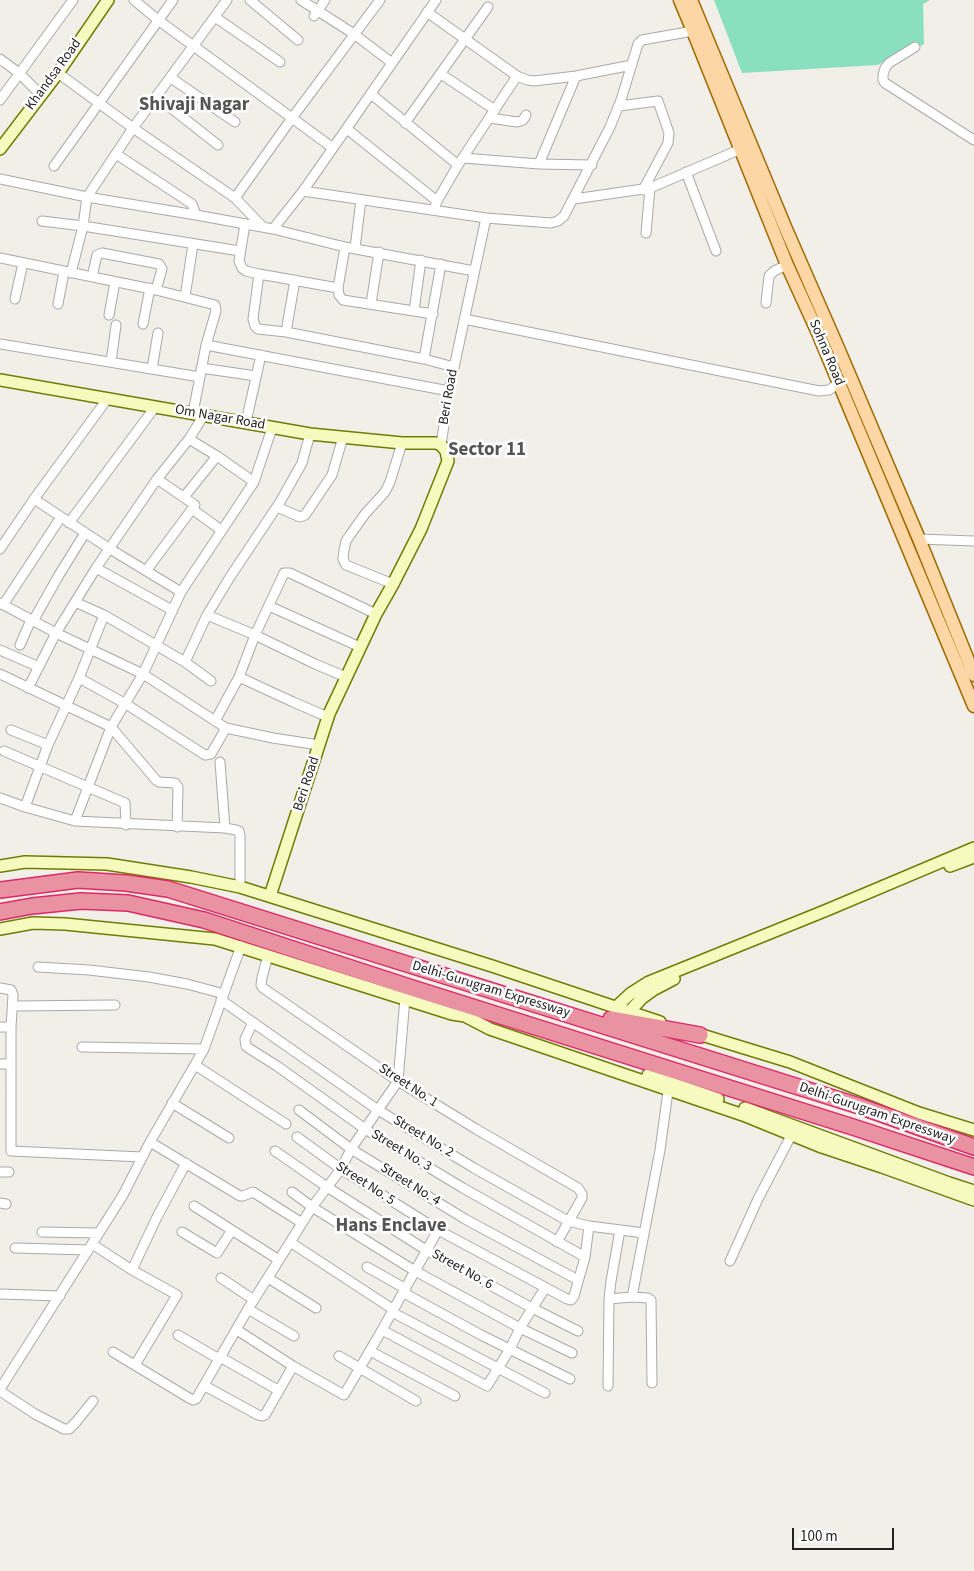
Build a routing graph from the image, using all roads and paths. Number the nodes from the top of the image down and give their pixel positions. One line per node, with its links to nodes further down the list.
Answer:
1 (73, 0): 28 (street)
2 (108, 0): 29 (street, Khandsa Road)
3 (134, 0): 17 (street)
4 (173, 0): 17 (street)
5 (227, 0): 16 (street)
6 (250, 0): 21 (street)
7 (301, 0): 15 (street)
8 (325, 0): 15 (street)
9 (380, 0): 19 (street)
10 (436, 0): 14 (street)
11 (680, 0): 18 (main road, Sohna Road)
12 (691, 0): 38 (main road, Sohna Road)
13 (488, 7): 20 (street)
14 (427, 12): 20 (street); 26 (street)
15 (316, 14): 19 (street)
16 (215, 17): 22 (street); 25 (street)
17 (158, 20): 22 (street); 39 (street)
18 (693, 31): 27 (street); 38 (main road, Sohna Road)
19 (354, 34): 26 (street); 43 (street)
20 (465, 39): 30 (street); 31 (street)
21 (298, 40)
22 (194, 45): 33 (street); 43 (street)
23 (915, 47): 48 (street)
24 (0, 58): 28 (street)
25 (280, 62)
26 (392, 63): 34 (street)
27 (632, 66): 32 (street); 40 (street)
28 (19, 73): 35 (street); 37 (street)
29 (58, 73): 35 (street, Khandsa Road); 39 (street)
30 (441, 74): 41 (street); 45 (street)
31 (517, 76): 32 (street); 41 (street)
32 (576, 76): 55 (street)
33 (171, 78): 36 (street); 44 (street)
34 (371, 94): 45 (street); 47 (street)
35 (41, 95): 51 (street, Khandsa Road)
36 (157, 98): 46 (street); 49 (street)
37 (0, 100)
38 (727, 100): 52 (main road, Sohna Road); 141 (main road, Sohna Road)
39 (99, 102): 46 (street); 57 (street)
40 (619, 106): 56 (street); 60 (street)
41 (492, 114): 42 (street); 54 (street)
42 (526, 115)
43 (292, 118): 50 (street); 63 (street)
44 (235, 122)
45 (405, 123): 54 (street)
46 (133, 128): 53 (street); 63 (street)
47 (347, 129): 50 (street); 66 (street)
48 (974, 140)
49 (218, 145)
50 (334, 148): 61 (street)
51 (0, 149)
52 (741, 149): 58 (street); 86 (main road, Sohna Road)
53 (116, 154): 62 (street); 68 (street)
54 (461, 162): 55 (street); 66 (street)
55 (539, 164): 56 (street)
56 (592, 164): 64 (street)
57 (54, 166)
58 (686, 172): 60 (street); 80 (street)
59 (0, 179): 62 (street)
60 (646, 189): 64 (street); 75 (street)
61 (303, 191): 65 (street); 74 (street)
62 (87, 197): 68 (street); 72 (street)
63 (235, 198): 73 (street)
64 (574, 199): 69 (street)
65 (361, 200): 67 (street); 78 (street)
66 (437, 201): 67 (street)
67 (434, 210): 69 (street)
68 (196, 215): 71 (street)
69 (486, 218): 87 (street, Beri Road)
70 (42, 221): 72 (street)
71 (244, 224): 73 (street); 79 (street)
72 (83, 226): 76 (street); 88 (street)
73 (263, 227): 74 (street)
74 (273, 229): 77 (street)
75 (646, 233)
76 (193, 244): 79 (street); 95 (street)
77 (345, 247): 78 (street); 93 (street)
78 (355, 248): 81 (street)
79 (240, 251): 89 (street)
80 (716, 251)
81 (379, 252): 83 (street); 99 (street)
82 (0, 258): 84 (street)
83 (422, 260): 85 (street); 100 (street)
84 (23, 263): 88 (street); 96 (street)
85 (441, 264): 87 (street); 101 (street)
86 (787, 265): 97 (street); 118 (main road, Sohna Road)
87 (474, 271): 103 (street, Beri Road)
88 (68, 273): 90 (street); 98 (street)
89 (259, 274): 91 (street); 106 (street)
90 (92, 277): 92 (street); 94 (street)
91 (295, 280): 93 (street); 106 (street)
92 (115, 282): 94 (street); 102 (street)
93 (338, 288): 99 (street)
94 (153, 289): 95 (street); 104 (street)
95 (185, 297): 109 (street)
96 (15, 298)
97 (766, 303)
98 (58, 304)
99 (371, 304): 100 (street)
100 (414, 311): 101 (street)
101 (432, 314): 111 (street)
102 (109, 315)
103 (464, 319): 113 (street, Beri Road); 118 (street)
104 (143, 324)
105 (116, 325): 112 (street)
106 (286, 332): 111 (street)
107 (158, 333): 114 (street)
108 (0, 344): 112 (street)
109 (206, 346): 110 (street); 115 (street)
110 (260, 355): 116 (street); 119 (street)
111 (424, 359): 113 (street)
112 (111, 362): 114 (street)
113 (454, 367): 119 (street, Beri Road)
114 (152, 369): 115 (street)
115 (201, 372): 116 (street); 122 (street)
116 (256, 376): 123 (street)
117 (0, 380): 120 (street, Om Nagar Road)
118 (840, 384): 175 (main road, Sohna Road)
119 (449, 391): 129 (street, Beri Road)
120 (108, 398): 121 (street, Om Nagar Road); 134 (street)
121 (155, 407): 122 (street, Om Nagar Road); 138 (street)
122 (198, 414): 123 (street, Om Nagar Road); 127 (street)
123 (246, 422): 124 (street, Om Nagar Road)
124 (272, 428): 125 (street, Om Nagar Road); 132 (street)
125 (310, 434): 126 (street, Om Nagar Road); 135 (street)
126 (343, 437): 128 (street, Om Nagar Road); 135 (street)
127 (189, 439): 130 (street); 131 (street)
128 (402, 443): 129 (street, Om Nagar Road); 147 (street)
129 (441, 445): 147 (street, Beri Road)
130 (216, 456): 132 (street); 133 (street)
131 (157, 479): 133 (street); 144 (street)
132 (254, 482): 139 (street)
133 (184, 497): 136 (street)
134 (34, 499): 137 (street); 143 (street)
135 (277, 506): 154 (street)
136 (192, 509): 139 (street); 146 (street)
137 (61, 517): 138 (street); 150 (street)
138 (69, 523): 140 (street)
139 (221, 530): 148 (street)
140 (85, 533): 144 (street); 156 (street)
141 (919, 539): 142 (street); 167 (main road, Sohna Road)
142 (974, 541)
143 (0, 549)
144 (110, 549): 145 (street); 146 (street)
145 (96, 568): 149 (street); 152 (street)
146 (146, 571): 148 (street)
147 (394, 584): 153 (street, Beri Road)
148 (181, 592): 152 (street)
149 (75, 602): 155 (street); 157 (street)
150 (2, 604): 156 (street)
151 (269, 606): 153 (street); 158 (street); 161 (street)
152 (172, 610): 159 (street)
153 (376, 614): 161 (street, Beri Road)
154 (207, 615): 158 (street); 164 (street)
155 (104, 616): 159 (street); 162 (street)
156 (32, 620): 157 (street); 160 (street)
157 (56, 633): 162 (street); 165 (street)
158 (255, 635): 168 (street); 169 (street)
159 (156, 644): 164 (street); 166 (street)
160 (20, 645)
161 (360, 647): 169 (street, Beri Road)
162 (91, 648): 166 (street); 171 (street)
163 (0, 650): 165 (street)
164 (184, 662): 172 (street)
165 (38, 667): 173 (street)
166 (143, 674): 174 (street); 178 (street)
167 (974, 675)
168 (239, 677): 177 (street); 178 (street)
169 (346, 677): 177 (street, Beri Road)
170 (1, 678): 173 (street)
171 (79, 678): 174 (street); 176 (street)
172 (211, 681)
173 (28, 688): 176 (street)
174 (126, 704): 179 (street); 180 (street)
175 (974, 706)
176 (66, 707): 179 (street); 182 (street)
177 (328, 717): 183 (street, Beri Road)
178 (215, 721): 180 (street)
179 (111, 727): 187 (street); 192 (street)
180 (226, 728): 183 (street)
181 (11, 730): 182 (street)
182 (48, 745): 186 (street)
183 (320, 745): 199 (street, Beri Road)
184 (4, 751): 186 (street)
185 (220, 762): 193 (street)
186 (40, 766): 187 (street); 189 (street)
187 (88, 786): 190 (street); 191 (street)
188 (0, 798): 189 (street)
189 (25, 807): 190 (street)
190 (74, 821): 191 (street)
191 (126, 824): 192 (street)
192 (177, 827): 193 (street)
193 (225, 828): 197 (street)
194 (974, 848): 212 (street)
195 (974, 857): 213 (street)
196 (0, 866): 197 (street)
197 (240, 887): 199 (street)
198 (0, 890): 205 (highway, Delhi-Gurugram Expressway)
199 (270, 896): 212 (street)
200 (0, 912): 209 (highway, Delhi-Gurugram Expressway)
201 (0, 929): 202 (street)
202 (241, 946): 203 (street); 207 (street)
203 (268, 955): 208 (street); 224 (street, Street No. 1)
204 (38, 967): 207 (street, Street No. 2)
205 (476, 986): 218 (highway); 236 (highway, Delhi-Gurugram Expressway)
206 (0, 988): 211 (street)
207 (222, 997): 215 (street, Street No. 2); 220 (street)
208 (405, 998): 214 (street); 224 (street)
209 (443, 998): 214 (street); 241 (highway, Delhi-Gurugram Expressway)
210 (115, 1005): 211 (street)
211 (14, 1006): 217 (street)
212 (615, 1008): 213 (street)
213 (630, 1012): 218 (street)
214 (465, 1016): 225 (street)
215 (253, 1022): 228 (street, Street No. 2); 230 (street, Street No. 3)
216 (0, 1026): 217 (street)
217 (11, 1027): 222 (street)
218 (700, 1035): 232 (street)
219 (82, 1046): 220 (street)
220 (204, 1049): 223 (street)
221 (0, 1064): 222 (street)
222 (11, 1064): 239 (street)
223 (195, 1065): 226 (street); 229 (street)
224 (398, 1081): 228 (street); 249 (street, Street No. 1)
225 (669, 1086): 231 (street); 258 (street)
226 (172, 1103): 234 (street); 235 (street)
227 (299, 1110): 237 (street, Street No. 4)
228 (378, 1110): 230 (street); 249 (street, Street No. 2)
229 (286, 1124)
230 (365, 1130): 237 (street); 260 (street, Street No. 3)
231 (794, 1130): 244 (street); 246 (street); 266 (street)
232 (974, 1130)
233 (297, 1137): 242 (street, Street No. 5)
234 (229, 1138)
235 (150, 1142): 239 (street); 240 (street)
236 (974, 1147)
237 (351, 1149): 242 (street); 272 (street, Street No. 4)
238 (275, 1151): 243 (street, Street No. 6)
239 (142, 1157): 257 (street)
240 (186, 1163): 250 (street); 268 (street)
241 (974, 1167)
242 (341, 1169): 243 (street); 253 (street, Street No. 5)
243 (328, 1187): 248 (street); 263 (street, Street No. 6)
244 (974, 1191)
245 (292, 1192): 248 (street)
246 (974, 1200)
247 (194, 1206): 252 (street)
248 (312, 1208): 250 (street); 269 (street)
249 (568, 1221): 251 (street, Street No. 2); 260 (street)
250 (302, 1223): 259 (street)
251 (589, 1226): 254 (street, Street No. 2); 264 (street)
252 (232, 1230): 256 (street); 265 (street)
253 (438, 1230): 263 (street); 273 (street, Street No. 5)
254 (620, 1230): 258 (street, Street No. 2); 278 (street)
255 (42, 1232): 257 (street)
256 (182, 1232)
257 (99, 1233): 261 (street)
258 (644, 1233): 277 (street)
259 (290, 1242): 265 (street); 283 (street)
260 (557, 1242): 264 (street, Street No. 3)
261 (90, 1247): 262 (street); 268 (street); 276 (street)
262 (14, 1248)
263 (426, 1250): 269 (street); 281 (street, Street No. 6)
264 (585, 1257): 272 (street)
265 (279, 1260): 271 (street)
266 (730, 1261)
267 (367, 1267): 274 (street)
268 (132, 1270): 296 (street)
269 (415, 1271): 274 (street); 284 (street)
270 (221, 1278): 279 (street)
271 (268, 1278): 279 (street); 280 (street)
272 (578, 1280): 273 (street, Street No. 5)
273 (545, 1288): 281 (street)
274 (405, 1291): 283 (street); 290 (street)
275 (0, 1294): 276 (street)
276 (60, 1296): 304 (street)
277 (632, 1298): 278 (street); 301 (street)
278 (610, 1299): 303 (street)
279 (254, 1300): 282 (street)
280 (316, 1308)
281 (532, 1308): 284 (street); 287 (street, Street No. 6)
282 (248, 1309): 285 (street); 289 (street)
283 (393, 1311): 286 (street); 299 (street)
284 (520, 1328): 290 (street); 293 (street)
285 (237, 1330): 295 (street); 297 (street)
286 (382, 1330): 291 (street); 299 (street)
287 (578, 1331)
288 (178, 1335): 295 (street)
289 (294, 1336)
290 (510, 1349): 299 (street); 300 (street)
291 (370, 1351): 298 (street); 307 (street)
292 (113, 1352): 296 (street)
293 (572, 1353)
294 (339, 1356): 298 (street)
295 (220, 1358): 302 (street); 305 (street)
296 (135, 1366): 302 (street)
297 (292, 1366): 298 (street); 305 (street)
298 (361, 1368): 309 (street)
299 (498, 1368): 306 (street)
300 (570, 1379)
301 (652, 1384)
302 (205, 1386): 305 (street)
303 (608, 1386)
304 (0, 1390): 308 (street)
305 (278, 1390)
306 (545, 1393)
307 (455, 1396)
308 (93, 1401)
309 (416, 1401)

